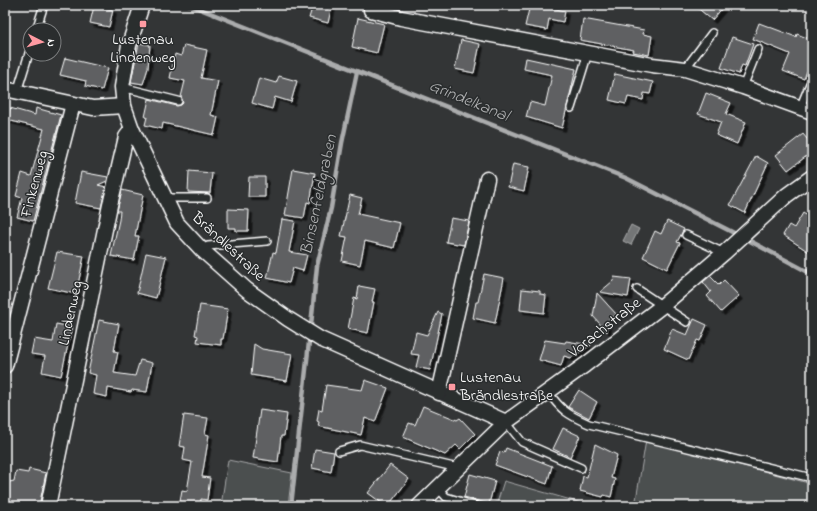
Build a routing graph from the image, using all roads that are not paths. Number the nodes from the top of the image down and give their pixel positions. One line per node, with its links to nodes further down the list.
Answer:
1 (44, 5): 4 (lane)
2 (142, 5): 11 (street, Brändlestraße)
3 (370, 10): 7 (street)
4 (39, 22)
5 (712, 33): 9 (lane)
6 (758, 49): 12 (lane)
7 (588, 53): 9 (street); 17 (lane)
8 (24, 62): 13 (lane)
9 (685, 68): 12 (street)
10 (812, 79): 18 (lane)
11 (122, 87): 14 (lane); 16 (street, Brändlestraße)
12 (743, 87): 18 (street)
13 (11, 90): 15 (street)
14 (178, 101)
15 (73, 104): 16 (street); 31 (street, Finkenweg)
16 (124, 106): 19 (street, Brändlestraße)
17 (571, 108)
18 (806, 110)
19 (132, 129): 22 (street, Brändlestraße); 40 (street, Lindenweg)
20 (812, 177): 27 (street, Vorachstraße)
21 (488, 179): 32 (street)
22 (165, 198): 23 (lane); 26 (street, Brändlestraße)
23 (207, 198)
24 (686, 235): 27 (lane)
25 (267, 241): 26 (lane)
26 (202, 250): 32 (street, Brändlestraße)
27 (724, 253): 29 (street, Vorachstraße)
28 (637, 290): 29 (lane)
29 (662, 306): 30 (lane); 33 (street, Vorachstraße)
30 (687, 322)
31 (5, 366)
32 (439, 392): 34 (street, Brändlestraße)
33 (548, 392): 34 (street, Vorachstraße); 38 (lane)
34 (506, 422): 36 (street, Vorachstraße); 37 (lane)
35 (339, 451): 36 (lane)
36 (458, 468): 39 (street, Vorachstraße)
37 (581, 468)
38 (812, 478)
39 (438, 488): 41 (street, Vorachstraße); 42 (lane)
40 (48, 506)
41 (419, 506)
42 (476, 506)

